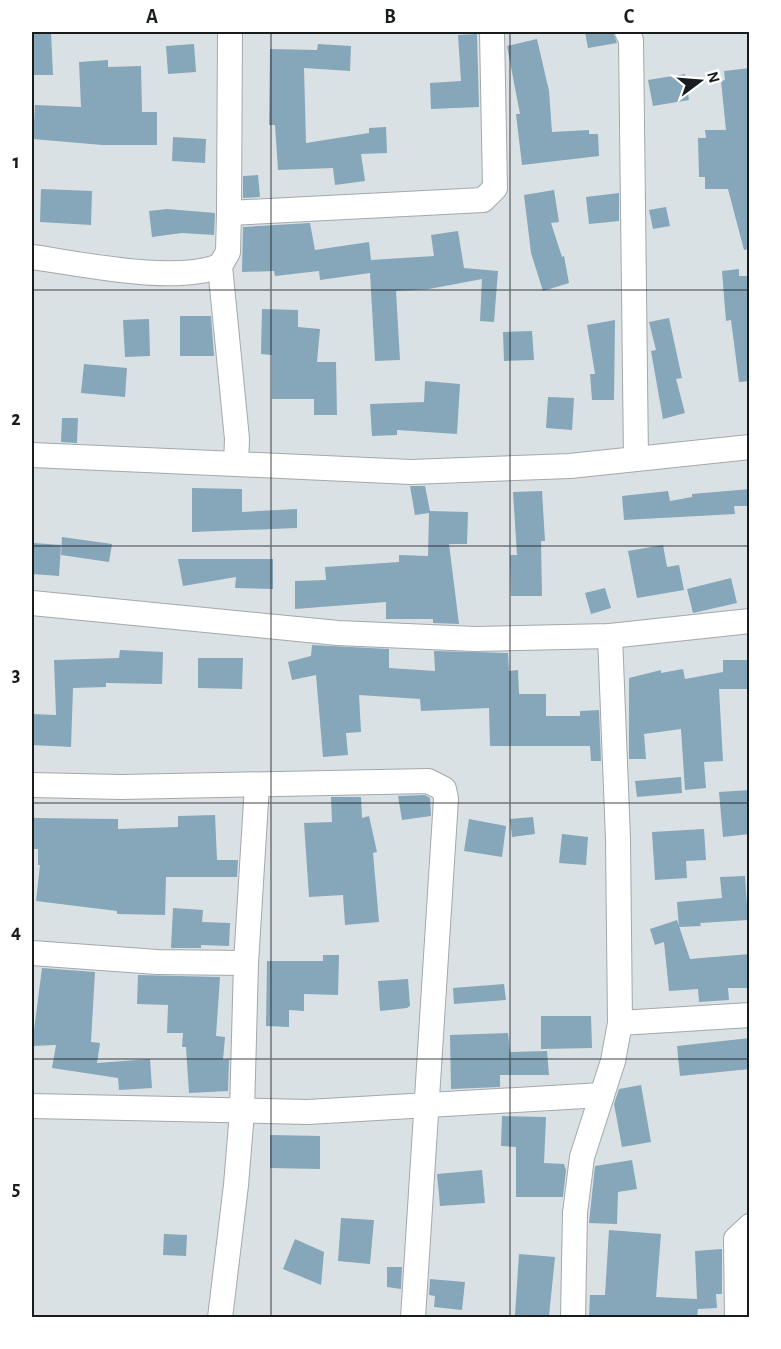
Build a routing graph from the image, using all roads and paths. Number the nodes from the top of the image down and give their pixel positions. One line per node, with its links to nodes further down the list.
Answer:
1 (230, 32): 4 (street)
2 (492, 32): 4 (street)
3 (627, 32): 9 (street)
4 (230, 213): 6 (street)
5 (32, 257): 6 (street)
6 (220, 267): 10 (street)
7 (750, 447): 9 (street)
8 (32, 455): 10 (street)
9 (636, 459): 10 (street)
10 (236, 464)
11 (32, 603): 13 (street)
12 (750, 621): 13 (street)
13 (610, 636): 19 (street)
14 (32, 785): 15 (street)
15 (257, 785): 17 (street); 22 (street)
16 (32, 953): 17 (street)
17 (246, 963): 23 (street)
18 (750, 1015): 19 (street)
19 (620, 1023): 20 (street)
20 (602, 1095): 22 (street); 27 (street)
21 (32, 1106): 23 (street)
22 (427, 1106): 23 (street); 26 (street)
23 (242, 1112): 25 (street)
24 (750, 1226): 28 (street)
25 (220, 1317)
26 (413, 1317)
27 (573, 1317)
28 (737, 1317)

